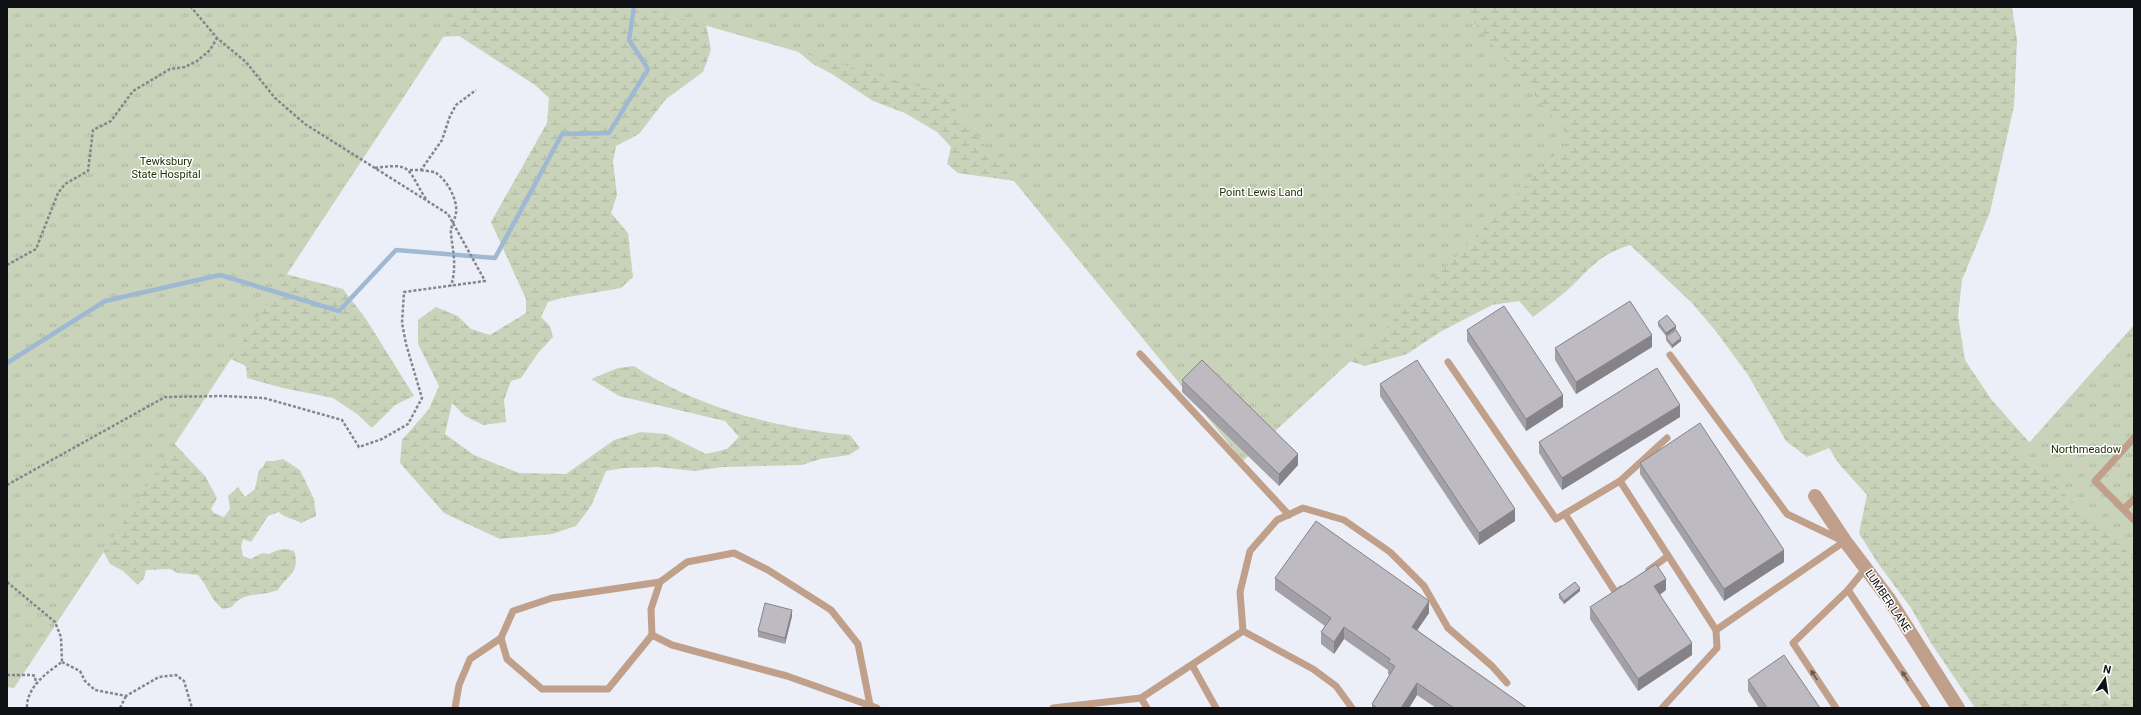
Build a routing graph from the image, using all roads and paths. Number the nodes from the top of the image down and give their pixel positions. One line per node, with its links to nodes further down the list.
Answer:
1 (190, 7): 2 (path)
2 (217, 38): 4 (path); 9 (path)
3 (476, 90): 6 (path)
4 (375, 168): 5 (path); 7 (path)
5 (410, 170): 6 (path); 7 (path)
6 (420, 170): 8 (path)
7 (427, 201): 8 (path)
8 (453, 224): 10 (path); 10 (path)
9 (7, 264)
10 (451, 286): 17 (path)
11 (1140, 354): 21 (lane)
12 (1670, 355): 24 (lane)
13 (1448, 362): 22 (lane)
14 (1667, 438): 16 (lane)
15 (2134, 438): 20 (lane)
16 (1620, 481): 22 (lane); 25 (lane)
17 (7, 485)
18 (1815, 496): 24 (street, LUMBER LANE)
19 (2134, 499): 20 (lane)
20 (2124, 509): 23 (lane)
21 (1289, 514): 33 (lane); 39 (lane)
22 (1565, 514): 30 (lane)
23 (2134, 520)
24 (1845, 541): 26 (street, LUMBER LANE); 32 (lane)
25 (1668, 556): 27 (lane); 32 (lane)
26 (1866, 568): 31 (lane); 55 (street, LUMBER LANE)
27 (1645, 572)
28 (7, 582): 36 (path)
29 (660, 582): 34 (lane); 35 (lane); 43 (lane)
30 (1628, 585)
31 (1848, 590): 53 (lane, one-way to 31); 54 (lane, one-way to 31)
32 (1716, 630): 52 (lane)
33 (1243, 631): 37 (lane); 51 (lane)
34 (652, 635): 35 (lane); 43 (lane)
35 (501, 638): 47 (lane)
36 (62, 662): 40 (path); 41 (path)
37 (1192, 665): 42 (lane); 50 (lane)
38 (7, 675): 40 (path)
39 (1507, 683)
40 (36, 685): 44 (path)
41 (126, 696): 45 (path); 46 (path)
42 (1141, 698): 48 (lane); 49 (lane)
43 (873, 706)
44 (28, 708)
45 (120, 708)
46 (192, 708)
47 (455, 708)
48 (1053, 708)
49 (1147, 708)
50 (1216, 708)
51 (1352, 708)
52 (1662, 708)
53 (1836, 708)
54 (1927, 708)
55 (1958, 708)

